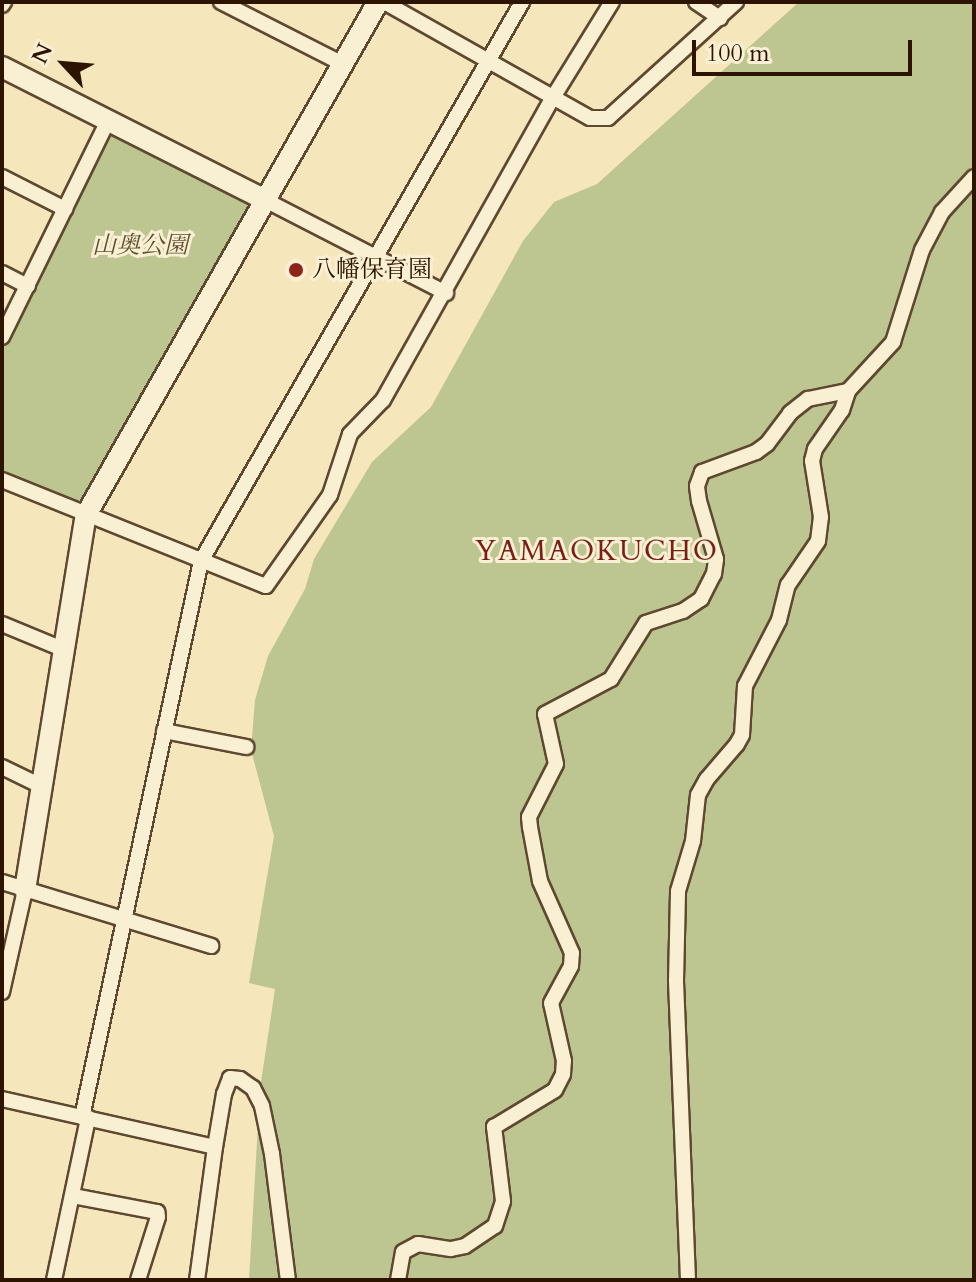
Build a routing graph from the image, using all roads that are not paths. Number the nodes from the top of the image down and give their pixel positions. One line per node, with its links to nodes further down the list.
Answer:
1 (221, 2): 10 (street)
2 (378, 2): 10 (street)
3 (384, 2): 9 (street)
4 (522, 2): 9 (street)
5 (612, 2): 12 (street)
6 (696, 2): 8 (street)
7 (736, 2): 8 (street)
8 (720, 18): 12 (street)
9 (489, 61): 12 (street); 18 (street)
10 (343, 64): 16 (street)
11 (2, 67): 13 (street)
12 (552, 99): 21 (street)
13 (108, 121): 16 (street); 17 (street)
14 (2, 177): 17 (street)
15 (974, 177): 23 (street)
16 (263, 199): 18 (street); 25 (street)
17 (65, 209): 20 (street)
18 (375, 256): 21 (street); 26 (street)
19 (2, 273): 20 (street)
20 (28, 286): 22 (street)
21 (446, 293): 26 (street)
22 (2, 337)
23 (848, 391): 46 (street); 47 (street)
24 (2, 480): 25 (street)
25 (86, 515): 26 (street); 28 (street)
26 (201, 561): 29 (street)
27 (2, 624): 28 (street)
28 (65, 650): 32 (street)
29 (164, 731): 30 (street); 35 (street)
30 (246, 747)
31 (2, 767): 32 (street)
32 (43, 787): 34 (street)
33 (2, 882): 34 (street)
34 (25, 890): 35 (street); 37 (street)
35 (125, 921): 36 (street); 39 (street)
36 (211, 946)
37 (2, 992)
38 (2, 1099): 39 (street)
39 (85, 1118): 40 (street); 41 (street)
40 (215, 1147): 44 (street); 45 (street)
41 (73, 1196): 42 (street); 43 (street)
42 (54, 1280)
43 (138, 1280)
44 (197, 1280)
45 (288, 1280)
46 (398, 1280)
47 (688, 1280)

